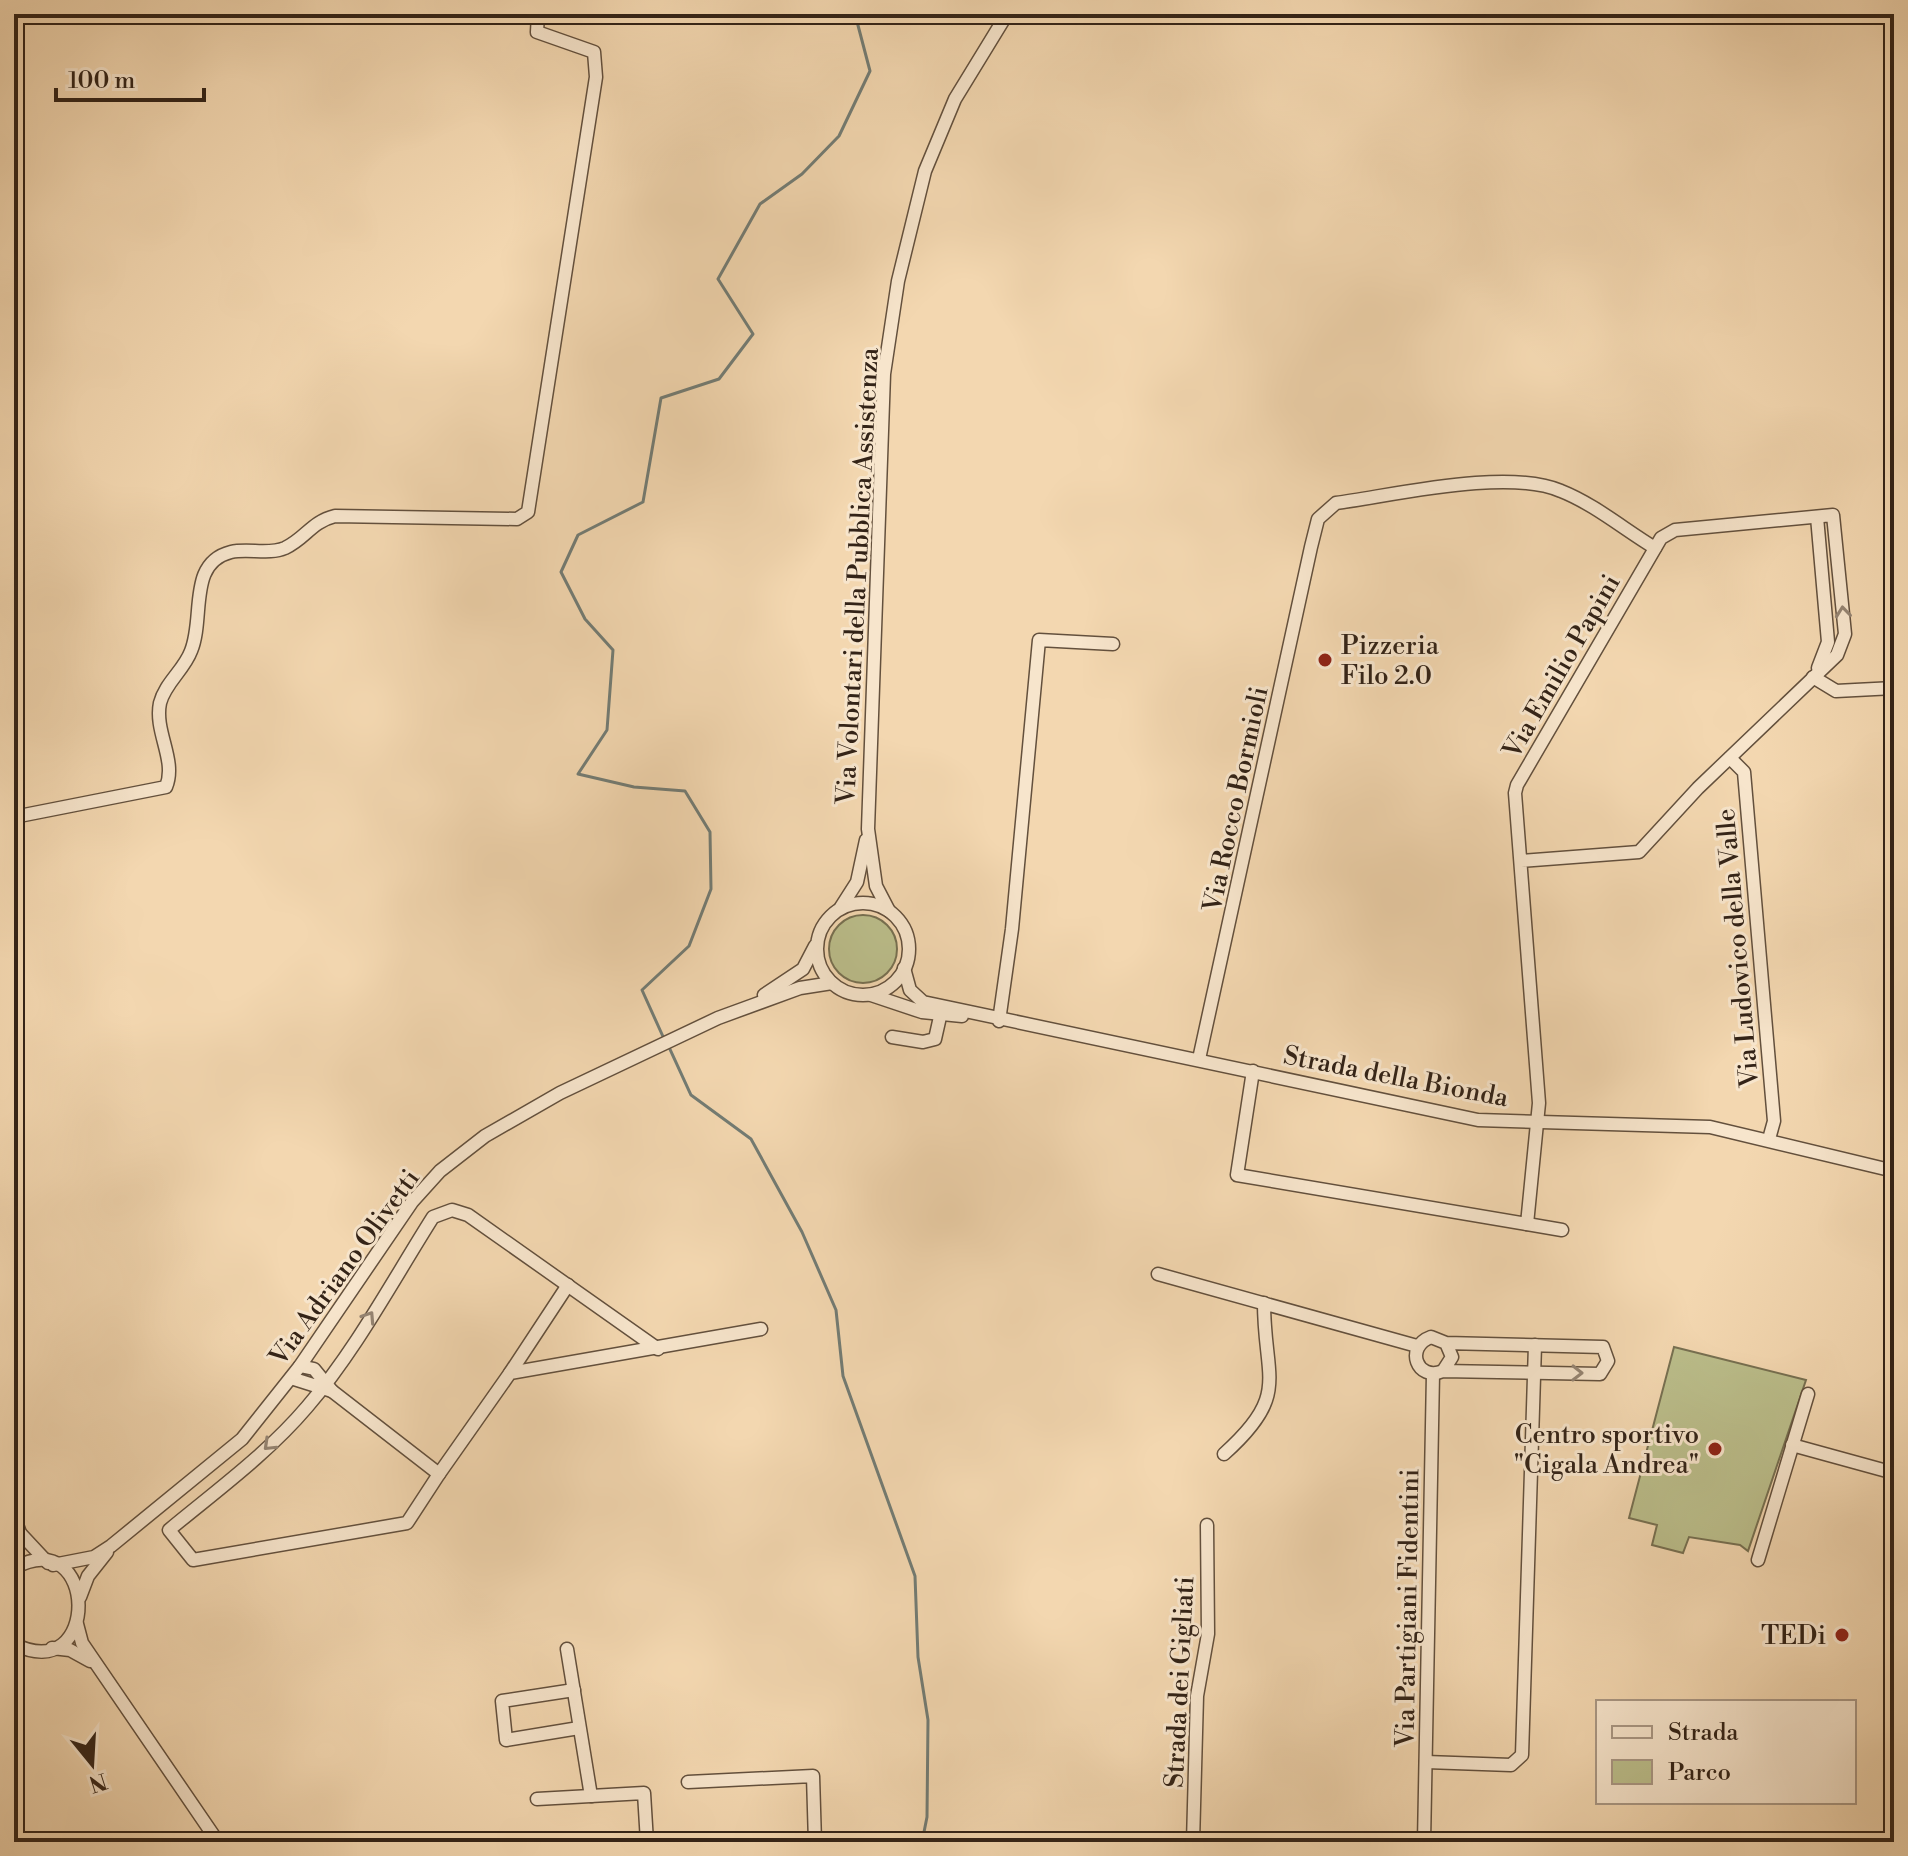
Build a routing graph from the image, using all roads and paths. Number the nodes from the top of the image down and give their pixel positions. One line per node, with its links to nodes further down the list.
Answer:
1 (538, 14): 9 (street)
2 (1007, 14): 10 (street, Via Volontari della Pubblica Assistenza)
3 (1817, 517): 4 (street, Via Emilio Papini); 6 (street); 6 (street, Via Emilio Papini, one-way to 3)
4 (1655, 548): 11 (street, Via Emilio Papini); 22 (street, Via Rocco Bormioli)
5 (1113, 644): 20 (street)
6 (1813, 677): 7 (street); 8 (street, Via Emilio Papini)
7 (1894, 688)
8 (1730, 758): 11 (street, Via Emilio Papini); 25 (street, Via Ludovico della Valle)
9 (14, 817)
10 (868, 829): 12 (street, Via Volontari della Pubblica Assistenza); 13 (street, Via Volontari della Pubblica Assistenza)
11 (1521, 861): 24 (street, Via Emilio Papini)
12 (837, 911): 13 (street); 14 (street)
13 (889, 911): 15 (street)
14 (817, 940): 16 (street); 18 (street)
15 (904, 968): 17 (street); 19 (street, Strada della Bionda)
16 (832, 983): 17 (street); 18 (street)
17 (867, 994): 19 (street, Strada della Bionda)
18 (751, 1004): 32 (street, Via Adriano Olivetti)
19 (942, 1010): 20 (street, Strada della Bionda); 21 (street)
20 (999, 1018): 22 (street, Strada della Bionda)
21 (892, 1037)
22 (1199, 1059): 23 (street, Strada della Bionda)
23 (1253, 1071): 24 (street, Strada della Bionda); 27 (street)
24 (1539, 1124): 25 (street, Strada della Bionda); 27 (street, Via Emilio Papini)
25 (1769, 1139): 26 (street, Strada della Bionda)
26 (1894, 1171)
27 (1527, 1224): 28 (street)
28 (1562, 1230)
29 (1158, 1274): 31 (street)
30 (568, 1285): 37 (street); 42 (street); 44 (street, one-way to 30)
31 (1264, 1303): 36 (street); 47 (street)
32 (333, 1316): 38 (street, Via Adriano Olivetti); 39 (street)
33 (761, 1329): 37 (street)
34 (1446, 1343): 35 (street); 36 (street); 40 (street)
35 (1535, 1345): 41 (street); 41 (street, one-way to 35)
36 (1417, 1346): 40 (street)
37 (658, 1349): 42 (street)
38 (300, 1366): 39 (street); 43 (street, Via Adriano Olivetti)
39 (318, 1372): 44 (street)
40 (1438, 1372): 41 (street); 66 (street, Via Partigiani Fidentini)
41 (1533, 1372): 66 (street)
42 (510, 1373): 49 (street)
43 (291, 1378): 44 (street); 53 (street, Via Adriano Olivetti)
44 (327, 1387): 49 (street); 49 (street, one-way to 49)
45 (1808, 1394): 46 (street)
46 (1792, 1445): 48 (street); 54 (street)
47 (1224, 1454)
48 (1894, 1473)
49 (439, 1474)
50 (14, 1516): 52 (street)
51 (1207, 1525): 73 (street, Strada dei Gigliati)
52 (20, 1533): 55 (street); 56 (street)
53 (111, 1546): 56 (street); 58 (street)
54 (1758, 1560)
55 (14, 1561)
56 (50, 1564): 57 (street); 58 (street)
57 (14, 1568)
58 (80, 1598): 59 (street)
59 (77, 1624): 61 (street); 63 (street)
60 (14, 1644): 61 (street)
61 (51, 1648): 63 (street)
62 (567, 1649): 64 (street)
63 (99, 1667): 70 (street)
64 (574, 1690): 65 (street); 65 (street)
65 (579, 1728): 68 (street)
66 (1426, 1762): 74 (street, Via Partigiani Fidentini)
67 (688, 1782): 72 (street)
68 (591, 1796): 69 (street); 71 (street)
69 (537, 1799)
70 (218, 1842)
71 (647, 1842)
72 (815, 1842)
73 (1193, 1842)
74 (1424, 1842)

